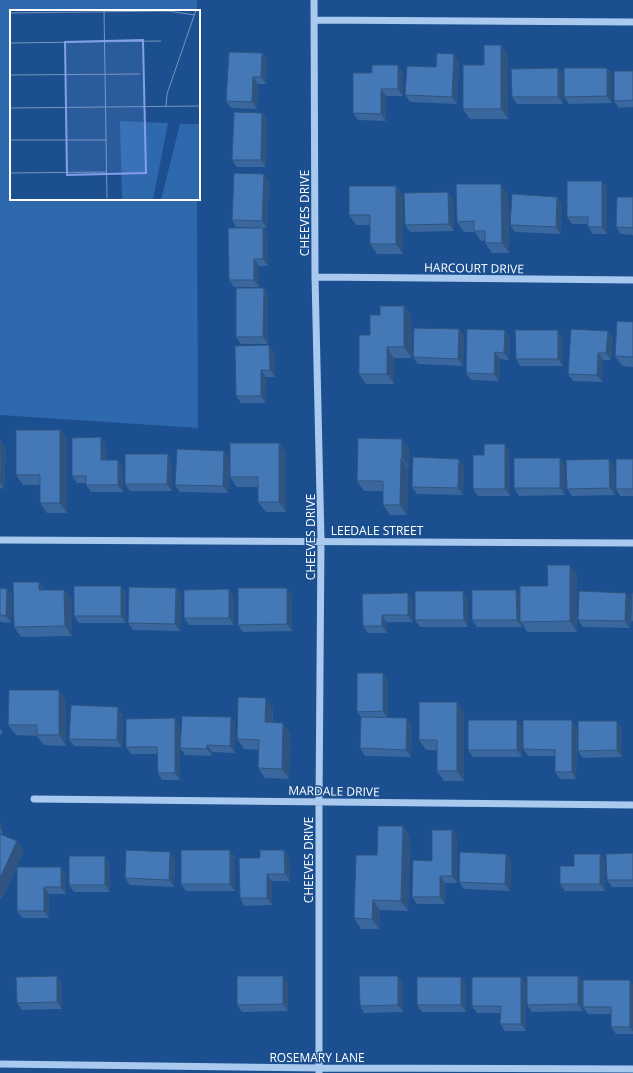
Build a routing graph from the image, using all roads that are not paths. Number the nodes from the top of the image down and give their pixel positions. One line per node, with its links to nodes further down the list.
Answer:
1 (314, 0): 2 (street, CHEEVES DRIVE)
2 (314, 20): 3 (street); 4 (street, CHEEVES DRIVE)
3 (633, 22)
4 (315, 277): 5 (street, HARCOURT DRIVE); 7 (street, CHEEVES DRIVE)
5 (633, 280)
6 (0, 540): 7 (street, LEEDALE STREET)
7 (321, 541): 8 (street, LEEDALE STREET); 10 (street, CHEEVES DRIVE)
8 (633, 543)
9 (34, 799): 10 (street, MARDALE DRIVE)
10 (319, 802): 11 (street, MARDALE DRIVE); 14 (street, CHEEVES DRIVE)
11 (633, 805)
12 (0, 1064): 14 (street, ROSEMARY LANE)
13 (633, 1069): 14 (street, ROSEMARY LANE)
14 (319, 1070)

